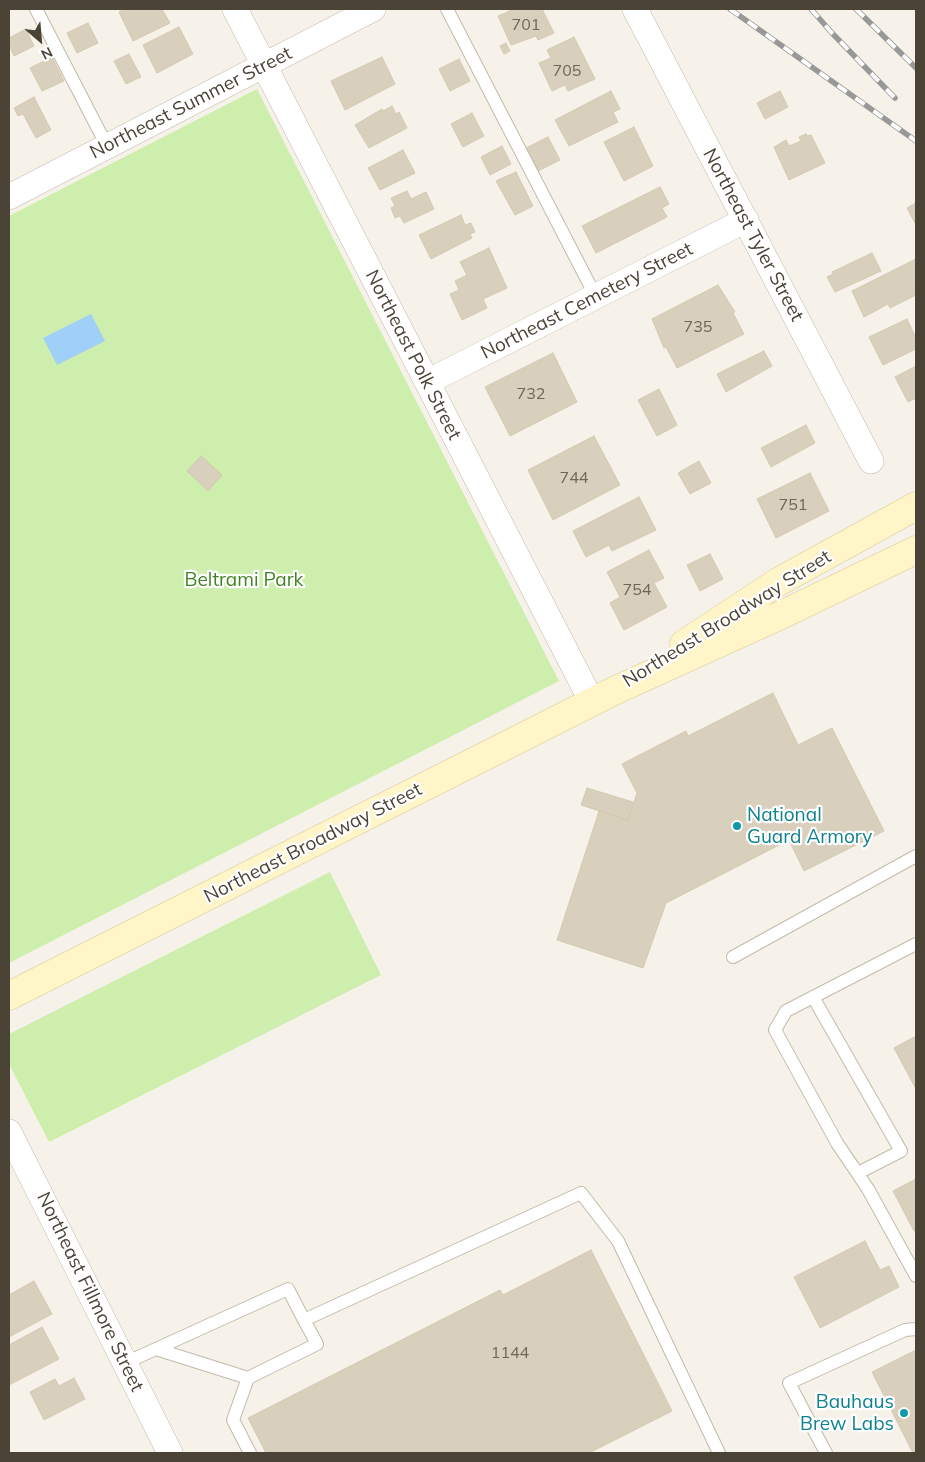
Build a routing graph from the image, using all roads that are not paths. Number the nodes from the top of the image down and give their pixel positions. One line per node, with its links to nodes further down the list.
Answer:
1 (36, 9): 7 (lane)
2 (235, 9): 6 (street, Northeast Polk Street)
3 (374, 9): 6 (street, Northeast Summer Street)
4 (447, 9): 10 (lane)
5 (635, 9): 9 (street, Northeast Tyler Street)
6 (264, 65): 7 (street, Northeast Summer Street); 11 (street, Northeast Polk Street)
7 (107, 146): 8 (street, Northeast Summer Street)
8 (9, 197)
9 (746, 220): 10 (street, Northeast Cemetery Street); 12 (street, Northeast Tyler Street)
10 (596, 297): 11 (street, Northeast Cemetery Street)
11 (427, 382): 16 (street, Northeast Polk Street)
12 (871, 461)
13 (916, 506): 15 (main road, Northeast Broadway Street)
14 (915, 553): 15 (main road, Northeast Broadway Street)
15 (616, 690): 16 (main road, Northeast Broadway Street)
16 (592, 702): 20 (main road, Northeast Broadway Street)
17 (916, 856): 19 (lane)
18 (916, 944): 21 (lane)
19 (733, 957)
20 (9, 996)
21 (813, 997): 23 (lane); 23 (lane)
22 (9, 1132): 28 (street, Northeast Fillmore Street)
23 (858, 1173): 24 (lane)
24 (916, 1276)
25 (304, 1320): 27 (lane); 29 (lane); 32 (lane)
26 (916, 1329): 33 (lane)
27 (156, 1349): 28 (lane); 29 (lane)
28 (125, 1363): 30 (street, Northeast Fillmore Street)
29 (248, 1378): 31 (lane)
30 (170, 1453)
31 (250, 1453)
32 (719, 1453)
33 (826, 1453)

